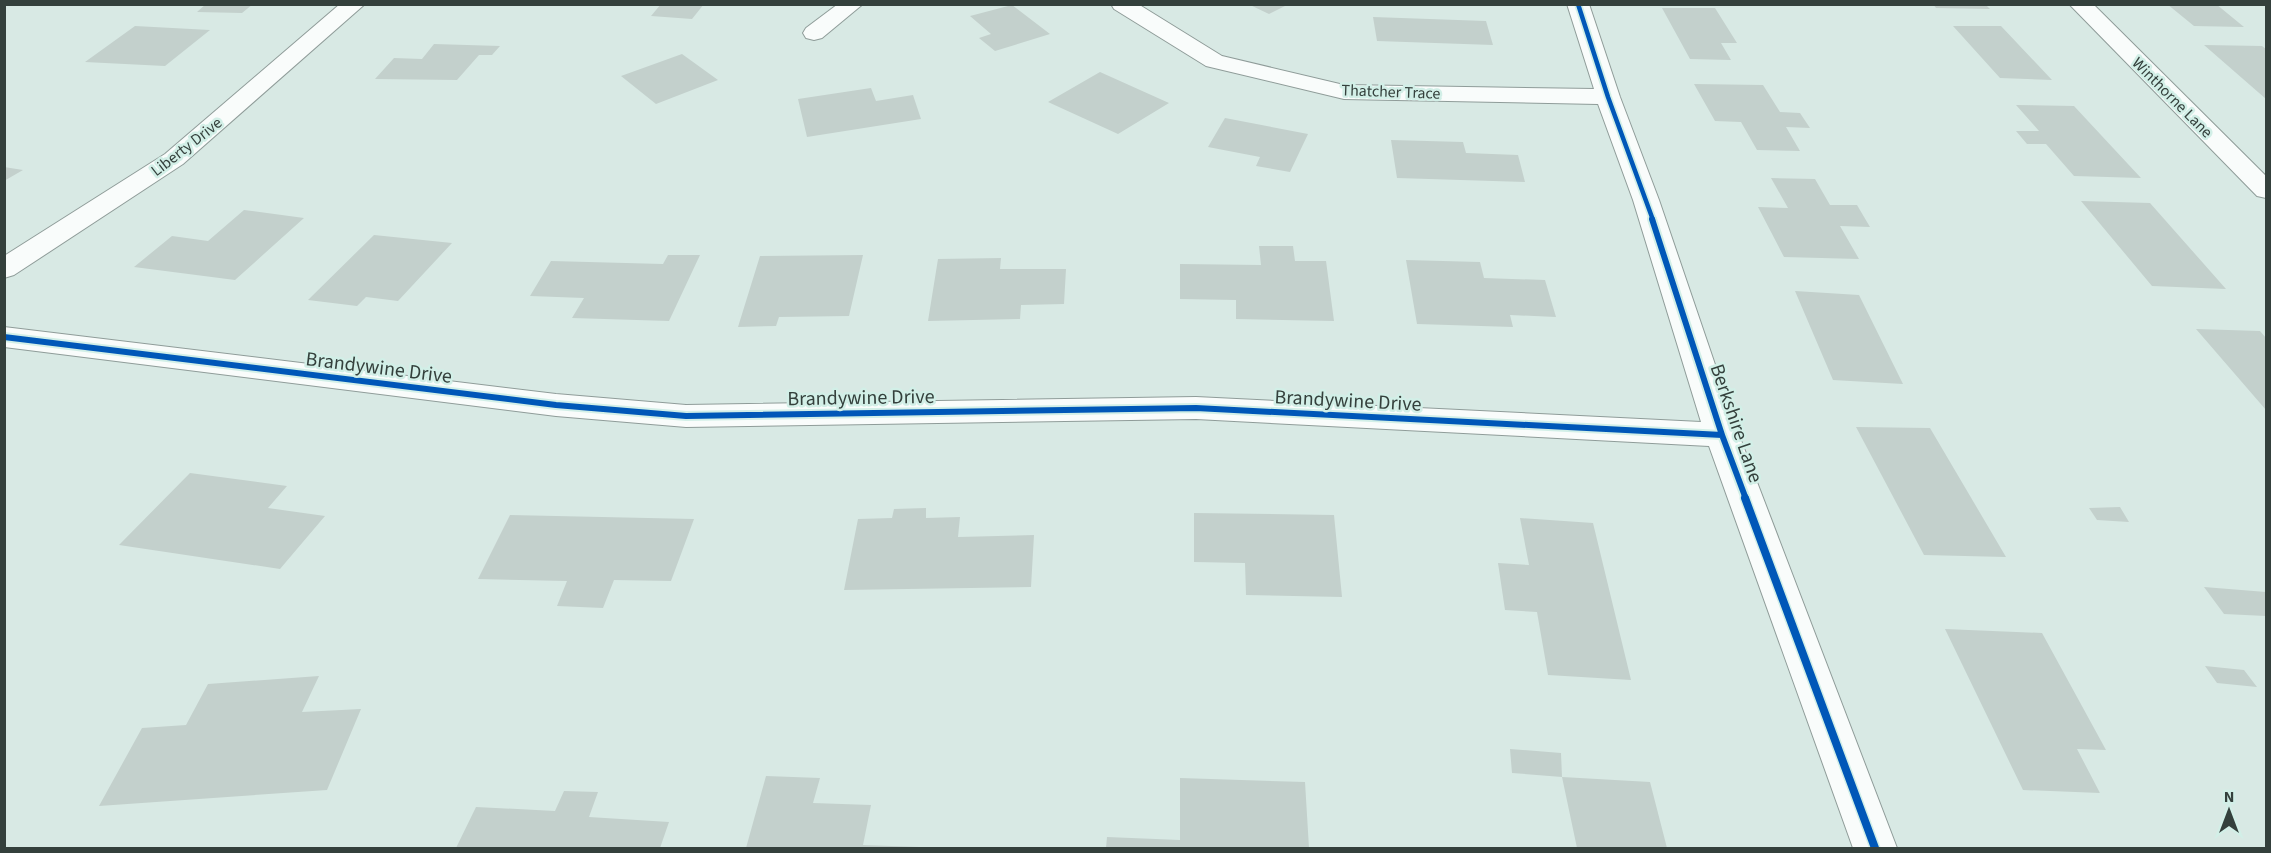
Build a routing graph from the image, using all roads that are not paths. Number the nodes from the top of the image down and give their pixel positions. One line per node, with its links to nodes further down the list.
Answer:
1 (354, 4): 9 (street, Liberty Drive)
2 (852, 4): 6 (street)
3 (1122, 4): 7 (street, Thatcher Trace)
4 (1578, 4): 7 (street, Berkshire Lane)
5 (2080, 4): 8 (street, Winthorne Lane)
6 (813, 33)
7 (1608, 97): 11 (street, Berkshire Lane)
8 (2266, 190)
9 (4, 269)
10 (4, 337): 11 (street, Brandywine Drive)
11 (1722, 435): 12 (street, Berkshire Lane)
12 (1875, 849)

